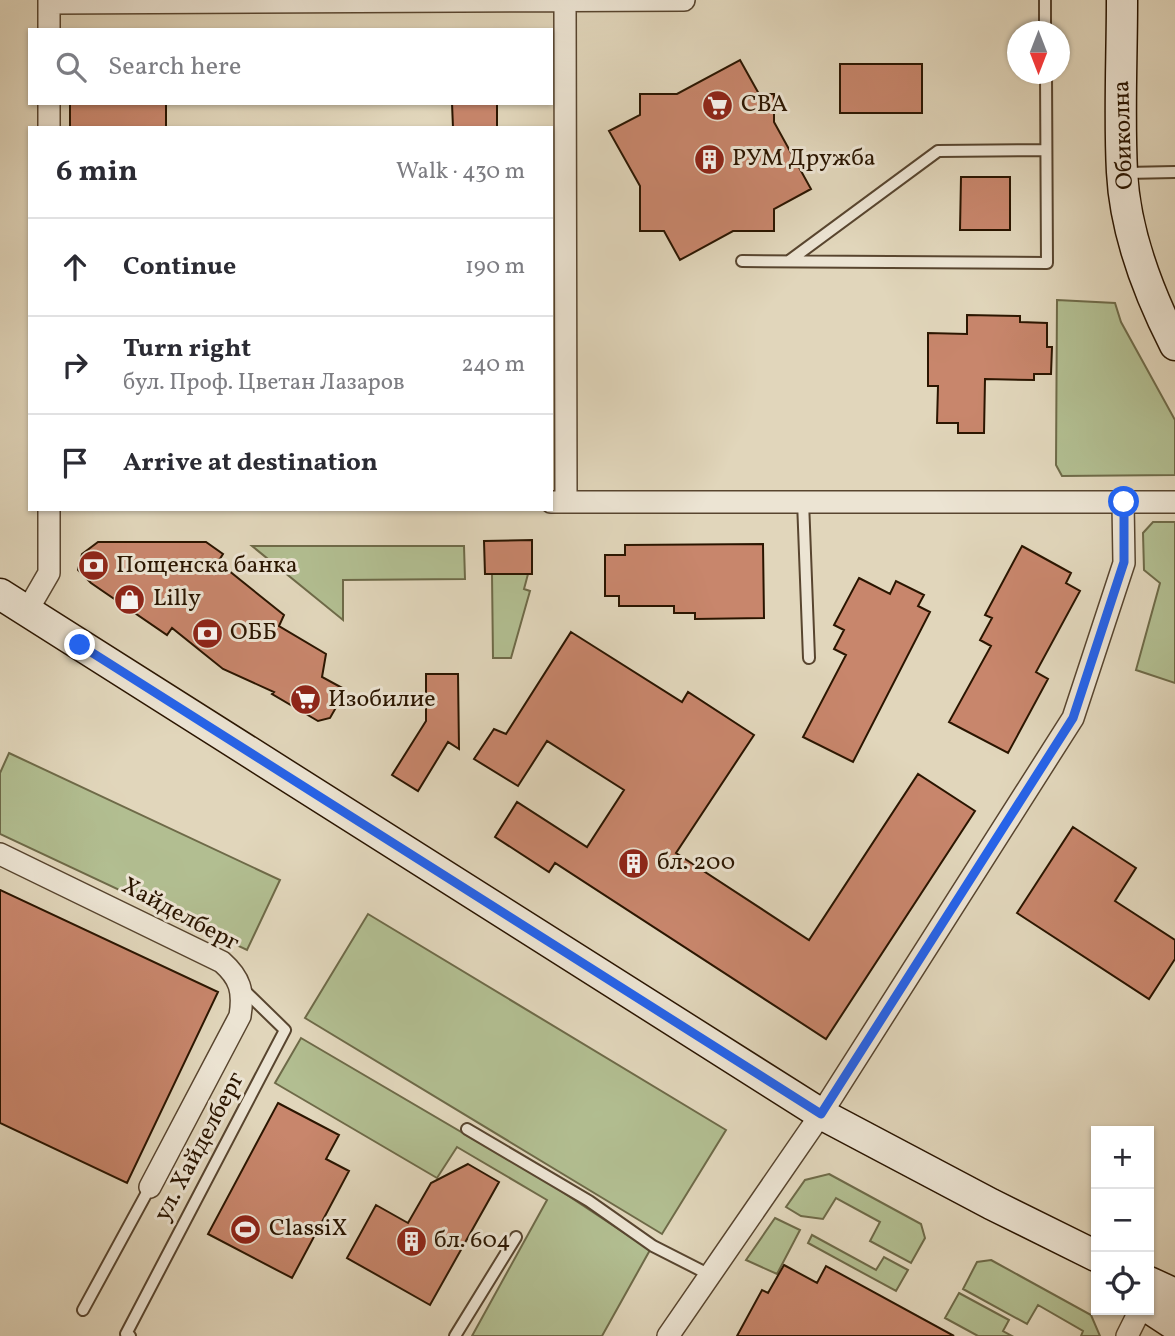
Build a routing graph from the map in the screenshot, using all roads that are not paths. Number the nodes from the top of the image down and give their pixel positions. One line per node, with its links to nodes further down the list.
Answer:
1 (565, 0): 2 (street); 5 (street); 18 (street)
2 (684, 0)
3 (1045, 0): 6 (lane)
4 (1122, 0): 13 (main road, Обиколна)
5 (49, 1): 7 (street)
6 (1045, 21)
7 (49, 28)
8 (1046, 84): 11 (lane)
9 (49, 105): 10 (street)
10 (49, 126)
11 (1046, 150): 15 (lane); 15 (lane)
12 (1175, 172): 13 (lane)
13 (1122, 174): 16 (main road, Обиколна)
14 (742, 261): 15 (lane)
15 (789, 261)
16 (1175, 345)
17 (803, 501): 18 (street); 19 (street); 24 (lane)
18 (559, 502)
19 (1124, 502): 20 (street); 27 (street)
20 (1175, 502)
21 (49, 511): 23 (street)
22 (0, 594): 23 (main road)
23 (27, 611): 27 (main road)
24 (809, 657)
25 (0, 855): 26 (street, Хайделберг)
26 (242, 988): 29 (street, Хайделберг); 41 (lane, ул. Хайделберг)
27 (821, 1114): 30 (main road); 34 (street)
28 (467, 1129): 34 (lane)
29 (150, 1188): 37 (lane)
30 (991, 1204): 32 (main road); 33 (main road)
31 (516, 1237): 42 (lane)
32 (1091, 1254)
33 (1091, 1270)
34 (709, 1275): 43 (street)
35 (1154, 1284): 36 (main road)
36 (1175, 1294)
37 (83, 1310)
38 (1154, 1311): 40 (main road)
39 (1138, 1315): 44 (street)
40 (1175, 1325)
41 (130, 1336)
42 (455, 1336)
43 (668, 1336)
44 (1127, 1336)

